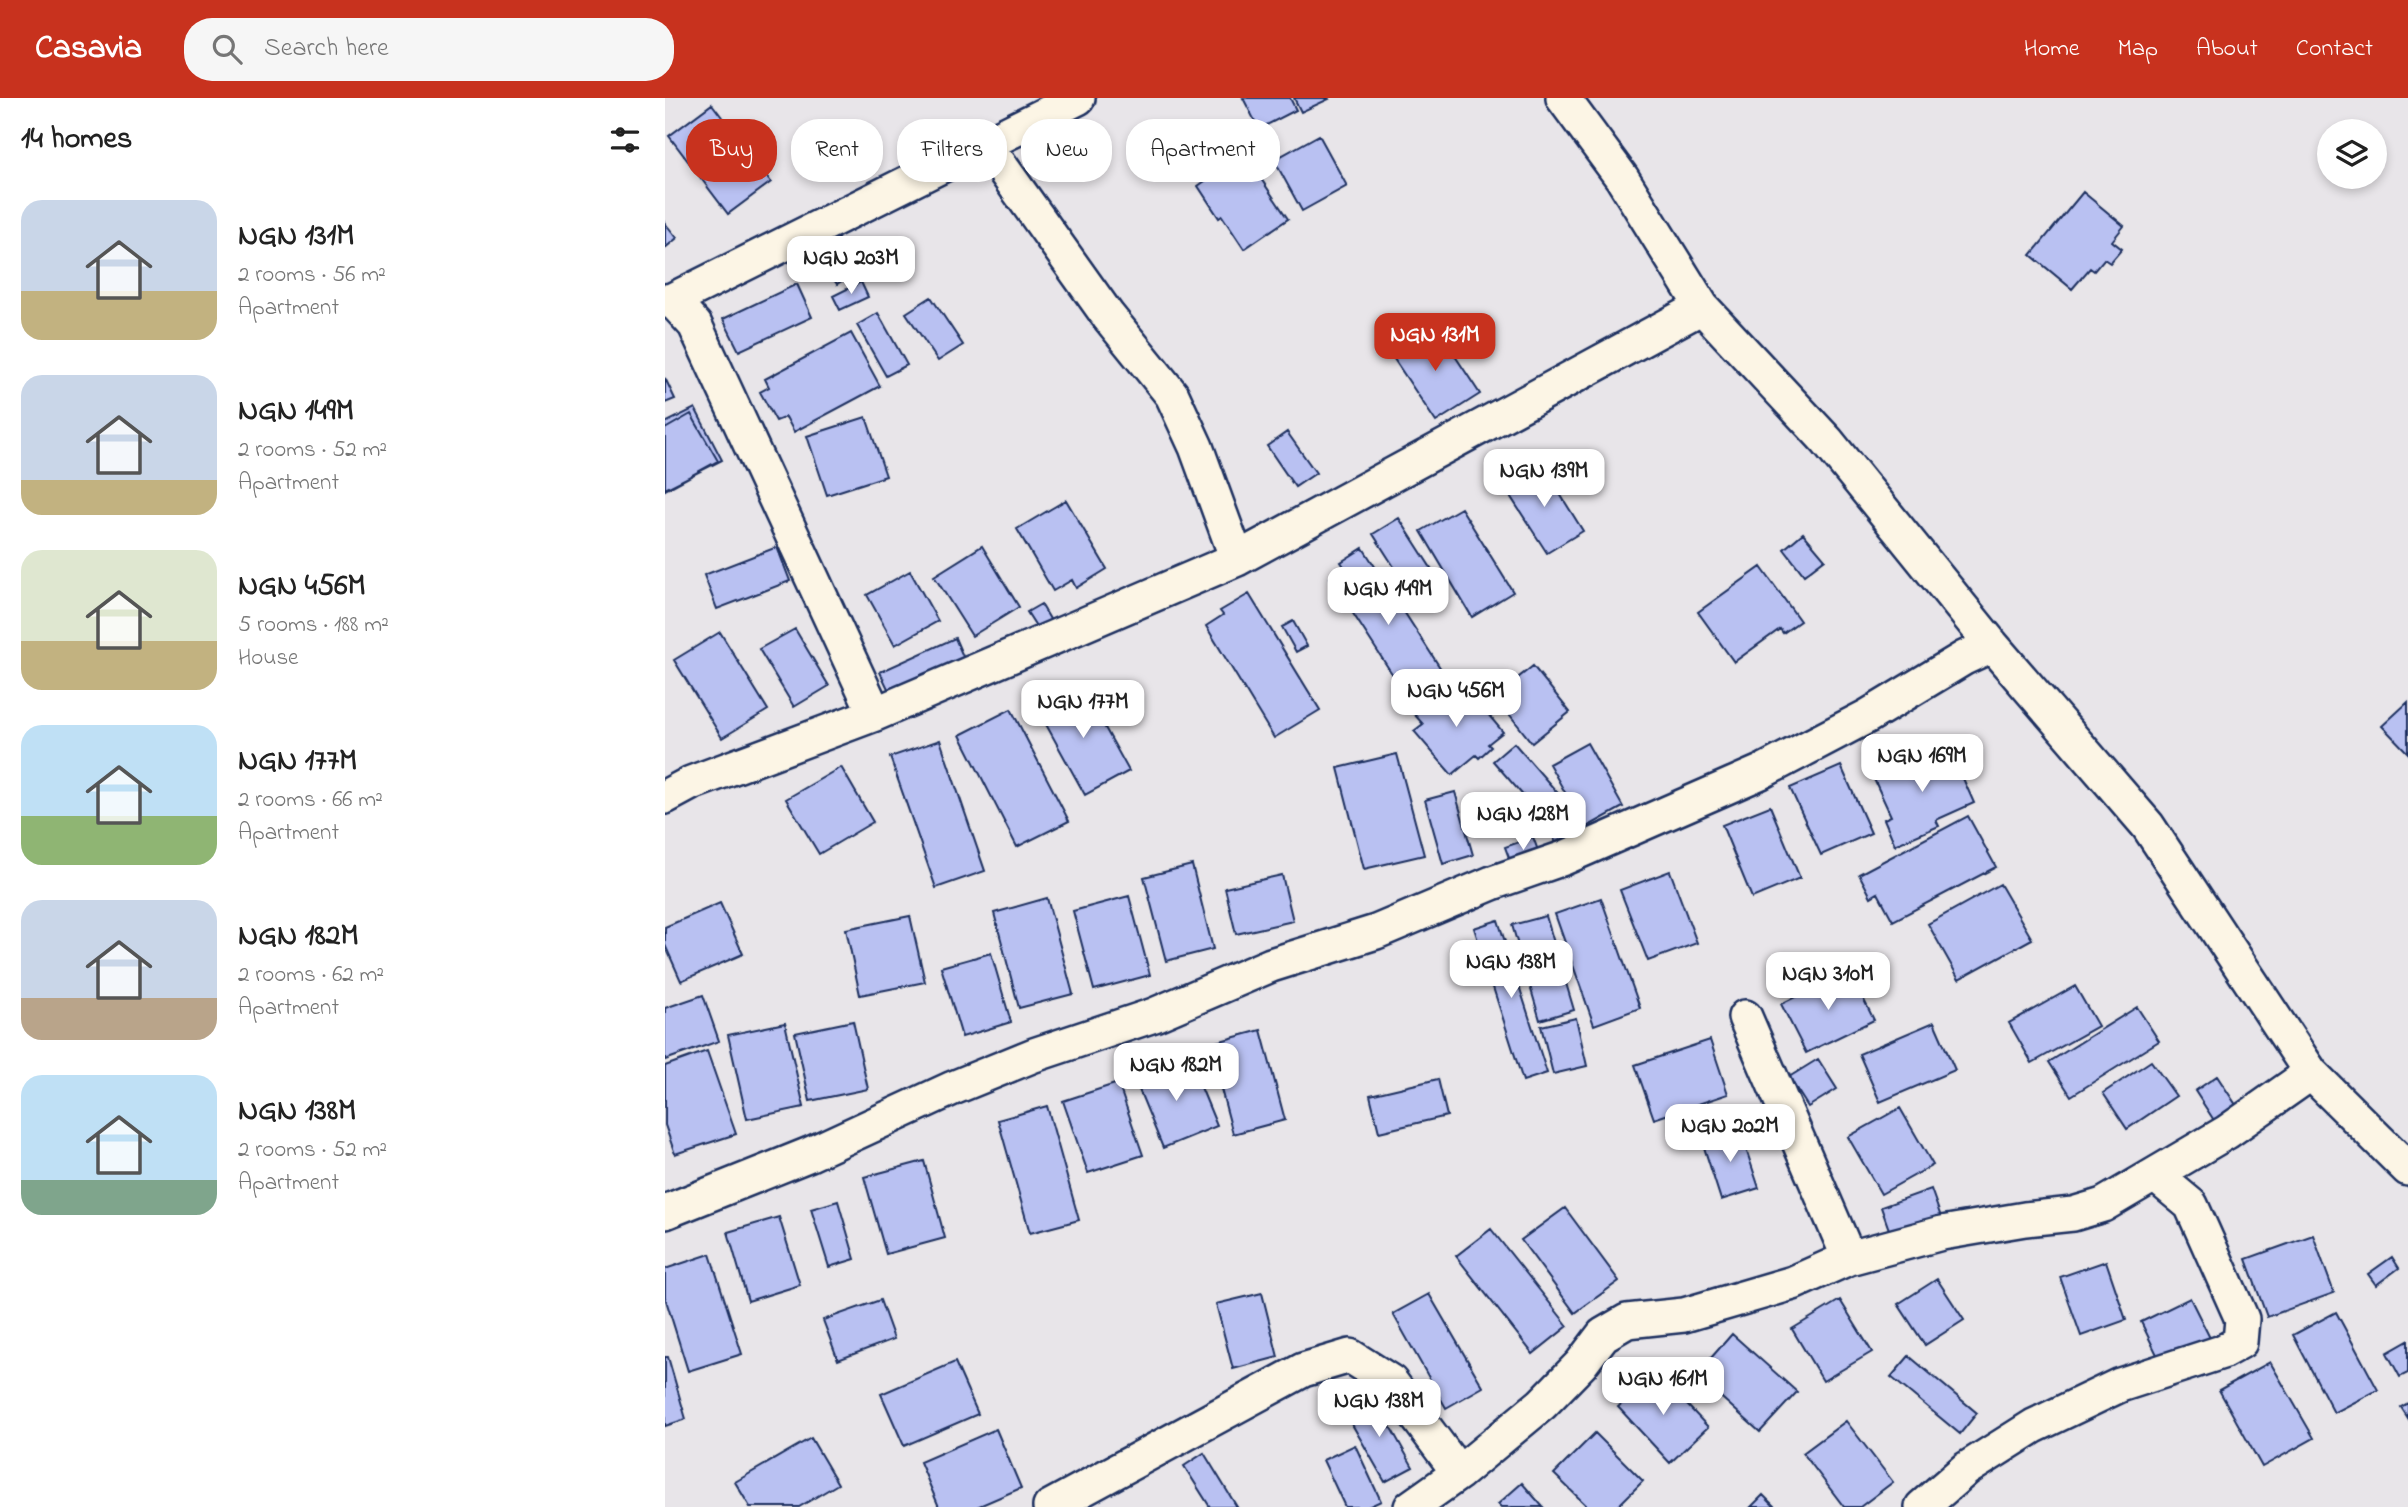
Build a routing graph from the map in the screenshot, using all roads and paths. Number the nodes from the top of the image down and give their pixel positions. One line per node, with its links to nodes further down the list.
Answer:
1 (1078, 98): 3 (street)
2 (1563, 98): 7 (street)
3 (1007, 134)
4 (1007, 174): 8 (street)
5 (910, 182): 6 (street)
6 (669, 300): 10 (street)
7 (1702, 307): 8 (street); 9 (street)
8 (1237, 559): 10 (street)
9 (1992, 645): 13 (street); 16 (street)
10 (875, 714): 11 (street)
11 (665, 797)
12 (1745, 1017): 17 (street)
13 (2311, 1073): 14 (street); 15 (street)
14 (2408, 1169)
15 (2155, 1175): 17 (street); 21 (street)
16 (665, 1212)
17 (1849, 1258): 18 (street)
18 (1459, 1473): 19 (street); 20 (street)
19 (1050, 1507)
20 (1411, 1507)
21 (1922, 1507)

